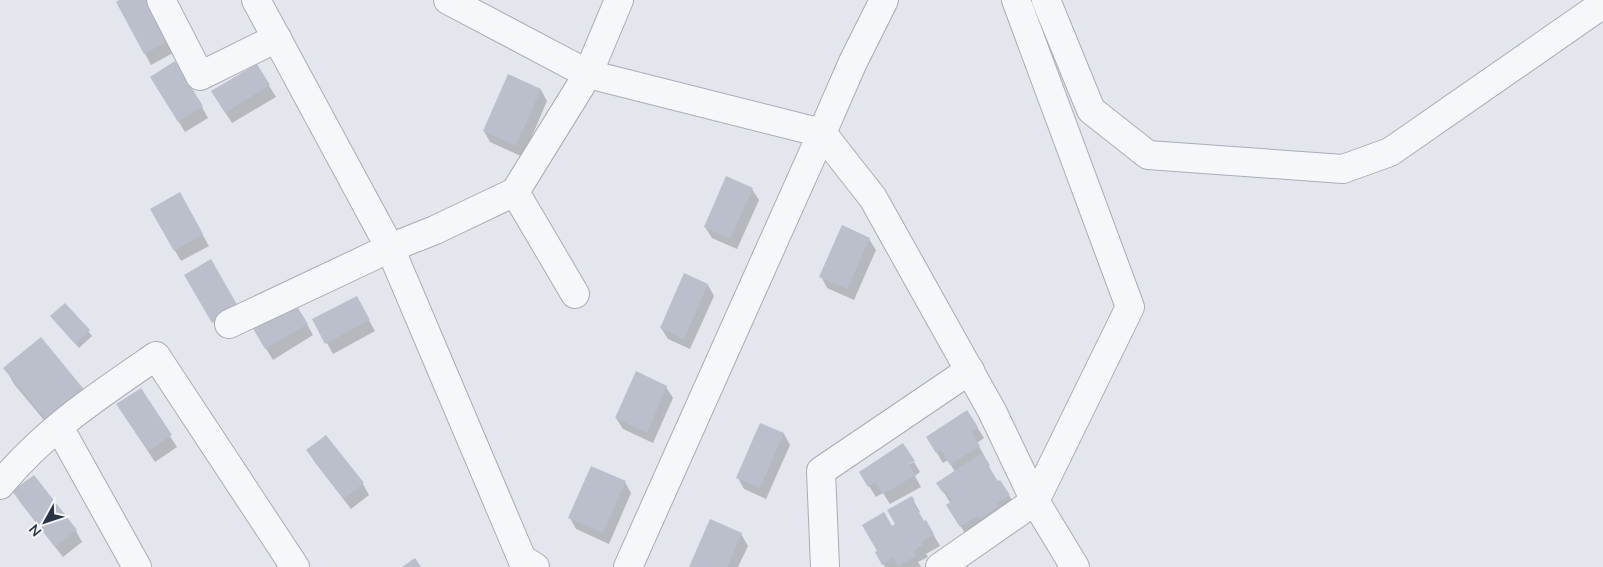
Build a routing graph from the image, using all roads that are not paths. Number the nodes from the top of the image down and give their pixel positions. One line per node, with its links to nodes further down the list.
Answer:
1 (161, 0): 9 (street)
2 (256, 0): 9 (street)
3 (448, 0): 10 (street)
4 (619, 0): 10 (street)
5 (884, 0): 11 (street)
6 (1016, 0): 19 (street)
7 (1046, 0): 8 (street)
8 (1590, 7)
9 (277, 38): 13 (street)
10 (588, 74): 11 (street); 12 (street)
11 (822, 133): 16 (street); 23 (street)
12 (514, 192): 13 (street); 14 (street)
13 (390, 248): 15 (street); 22 (street)
14 (575, 294)
15 (229, 324)
16 (970, 370): 19 (street); 24 (street)
17 (59, 427): 18 (street); 20 (street); 21 (street)
18 (0, 485)
19 (1035, 501): 25 (street); 26 (street)
20 (137, 567)
21 (295, 567)
22 (535, 567)
23 (628, 567)
24 (825, 567)
25 (940, 567)
26 (1075, 567)

